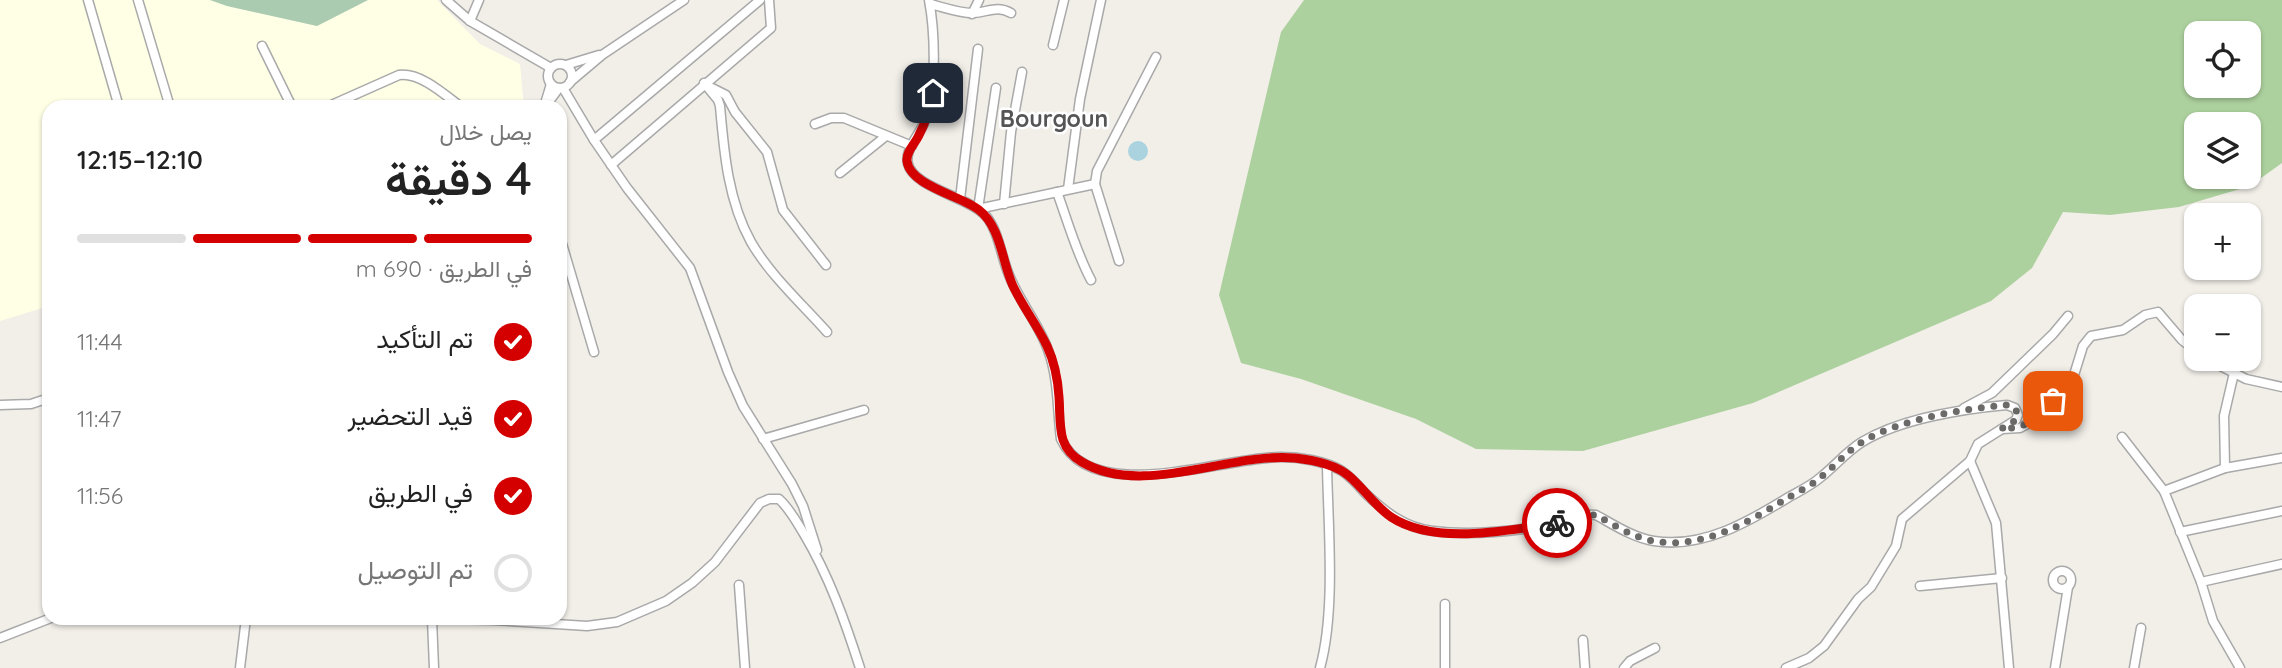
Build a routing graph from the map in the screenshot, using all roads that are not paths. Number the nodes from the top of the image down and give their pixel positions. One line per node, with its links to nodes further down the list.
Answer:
1 (88, 0): 26 (street)
2 (138, 0): 27 (street)
3 (446, 0): 14 (street)
4 (479, 0): 14 (street)
5 (684, 0): 18 (street)
6 (760, 0): 34 (street)
7 (769, 0): 23 (street)
8 (979, 0): 13 (street)
9 (1064, 0): 15 (street)
10 (1101, 0): 39 (street)
11 (930, 2): 13 (street); 35 (street)
12 (1011, 13): 13 (street)
13 (972, 14)
14 (470, 21): 21 (street)
15 (1053, 45)
16 (262, 46): 28 (street)
17 (978, 49): 41 (street)
18 (602, 55): 20 (street); 24 (street)
19 (1156, 57): 38 (street)
20 (566, 65): 21 (street); 24 (street)
21 (551, 68): 24 (street)
22 (1022, 72): 42 (street)
23 (704, 83): 36 (street); 46 (street); 49 (street)
24 (561, 85): 31 (street); 34 (street)
25 (996, 88): 43 (street)
26 (117, 100)
27 (168, 100)
28 (289, 100)
29 (343, 100): 30 (street)
30 (451, 100)
31 (550, 100)
32 (815, 124): 33 (street)
33 (886, 136): 35 (street); 37 (street)
34 (594, 140): 36 (street)
35 (912, 146): 41 (street)
36 (611, 165): 61 (street)
37 (840, 173)
38 (1095, 184): 39 (street); 45 (street)
39 (1068, 189): 40 (street)
40 (1057, 192): 42 (street); 47 (street)
41 (960, 199): 43 (street)
42 (1004, 204): 43 (street)
43 (978, 209): 64 (street)
44 (567, 260): 51 (street)
45 (1119, 261)
46 (826, 265)
47 (1091, 280)
48 (2068, 316): 58 (street)
49 (827, 332)
50 (2184, 342): 59 (street)
51 (594, 352)
52 (2230, 371): 53 (street)
53 (2234, 373): 54 (street); 65 (street)
54 (2282, 387)
55 (42, 400): 56 (street)
56 (0, 405)
57 (864, 410): 61 (street)
58 (1958, 411): 59 (street); 64 (street)
59 (2001, 429): 63 (street)
60 (2122, 437): 66 (street)
61 (763, 439): 69 (street)
62 (2282, 458): 65 (street)
63 (1970, 461): 71 (street); 93 (street)
64 (1327, 465): 89 (street)
65 (2225, 468): 66 (street)
66 (2164, 491): 68 (street)
67 (2282, 511): 68 (street)
68 (2180, 532): 72 (street)
69 (821, 563): 78 (street); 88 (street)
70 (2282, 564): 72 (street)
71 (2002, 578): 74 (street); 94 (street)
72 (2201, 582): 97 (street)
73 (739, 586): 87 (street)
74 (1920, 586)
75 (2068, 587): 95 (street)
76 (1445, 604): 90 (street)
77 (42, 622): 82 (street)
78 (567, 624)
79 (245, 625): 85 (street)
80 (432, 625): 86 (street)
81 (2141, 628): 96 (street)
82 (0, 638)
83 (1583, 640): 91 (street)
84 (1655, 648): 92 (street)
85 (240, 668)
86 (434, 668)
87 (745, 668)
88 (860, 668)
89 (1320, 668)
90 (1445, 668)
91 (1585, 668)
92 (1623, 668)
93 (1787, 668)
94 (2009, 668)
95 (2056, 668)
96 (2134, 668)
97 (2240, 668)

